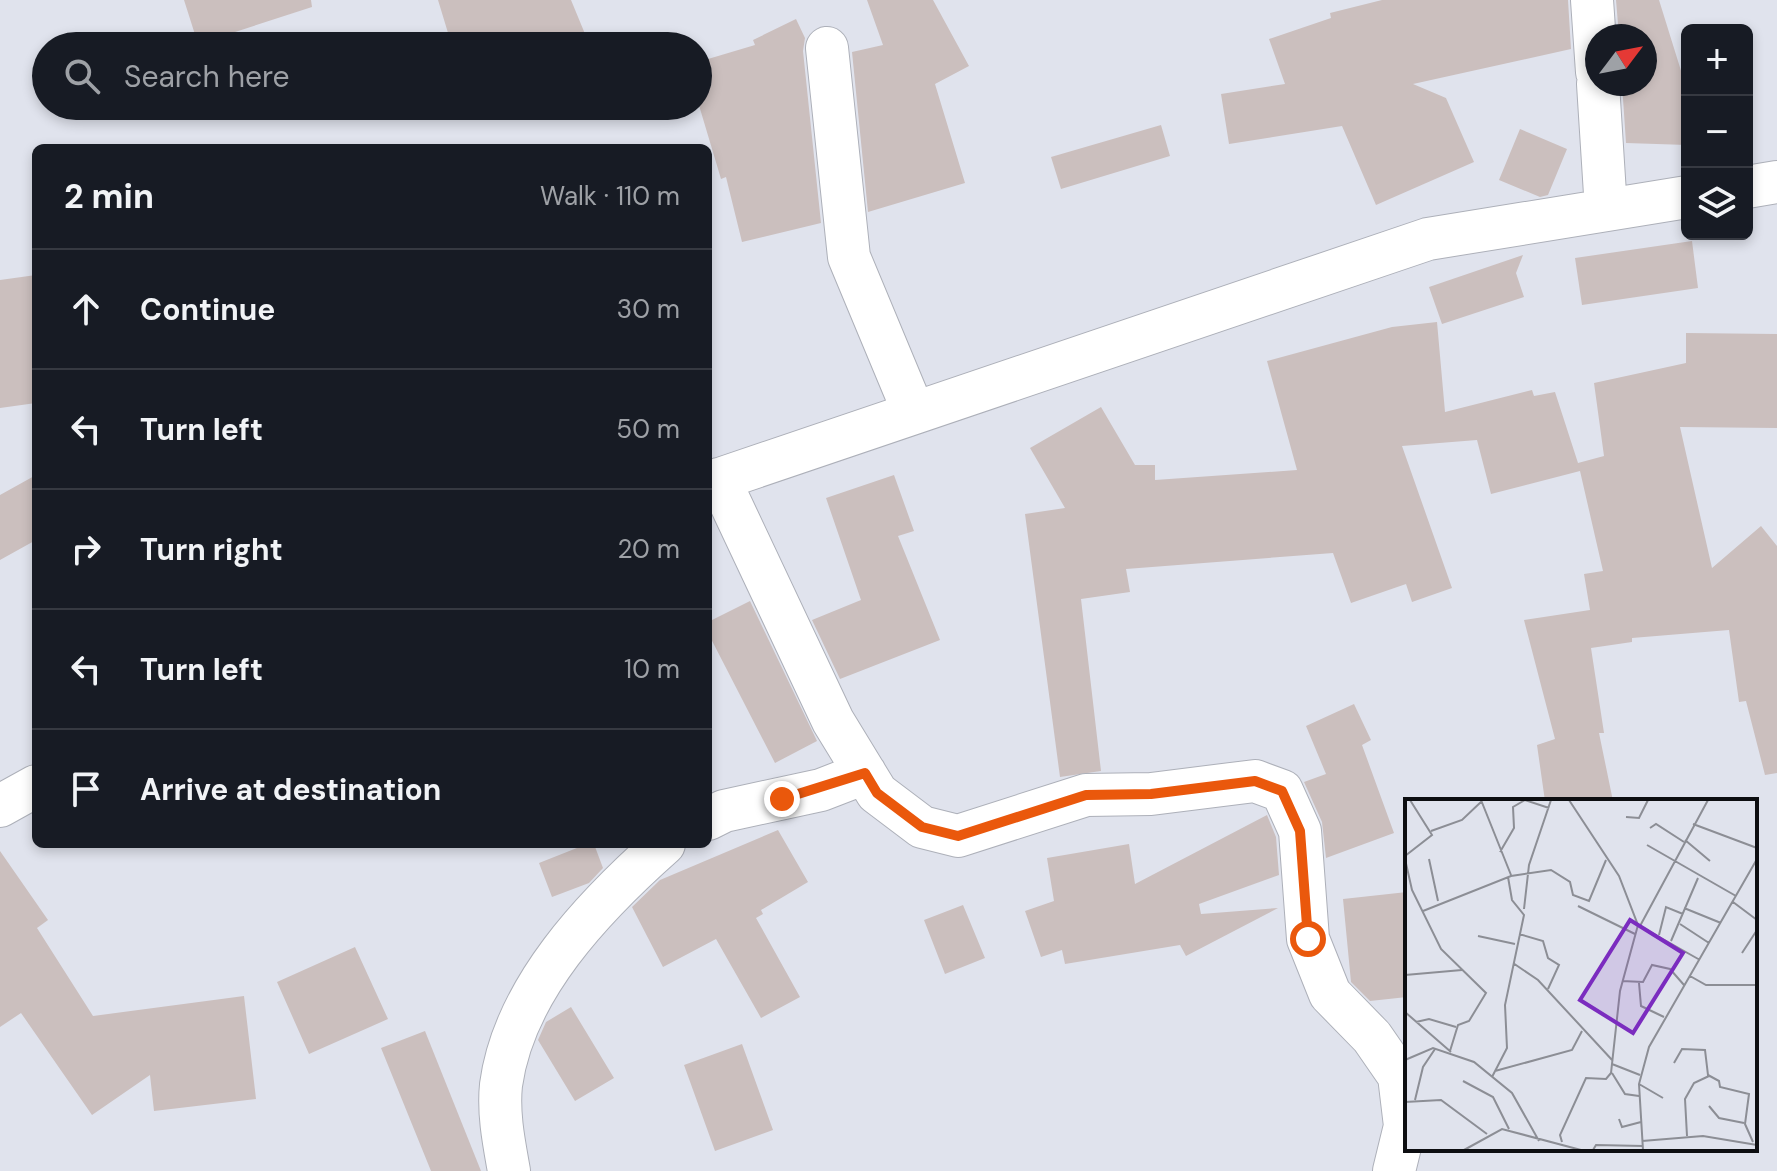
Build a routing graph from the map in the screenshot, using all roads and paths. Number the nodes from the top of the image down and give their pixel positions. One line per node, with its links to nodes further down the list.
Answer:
1 (1592, 0): 2 (street)
2 (1594, 24)
3 (827, 48): 9 (street)
4 (1599, 96): 8 (street)
5 (1777, 182): 6 (street)
6 (1753, 186)
7 (1681, 198): 8 (street)
8 (1606, 210): 9 (street)
9 (914, 413): 10 (street)
10 (713, 481): 11 (street)
11 (865, 773): 14 (street); 17 (street)
12 (32, 788): 13 (street)
13 (0, 806)
14 (712, 817)
15 (660, 848): 16 (street)
16 (509, 1171)
17 (1394, 1171)

